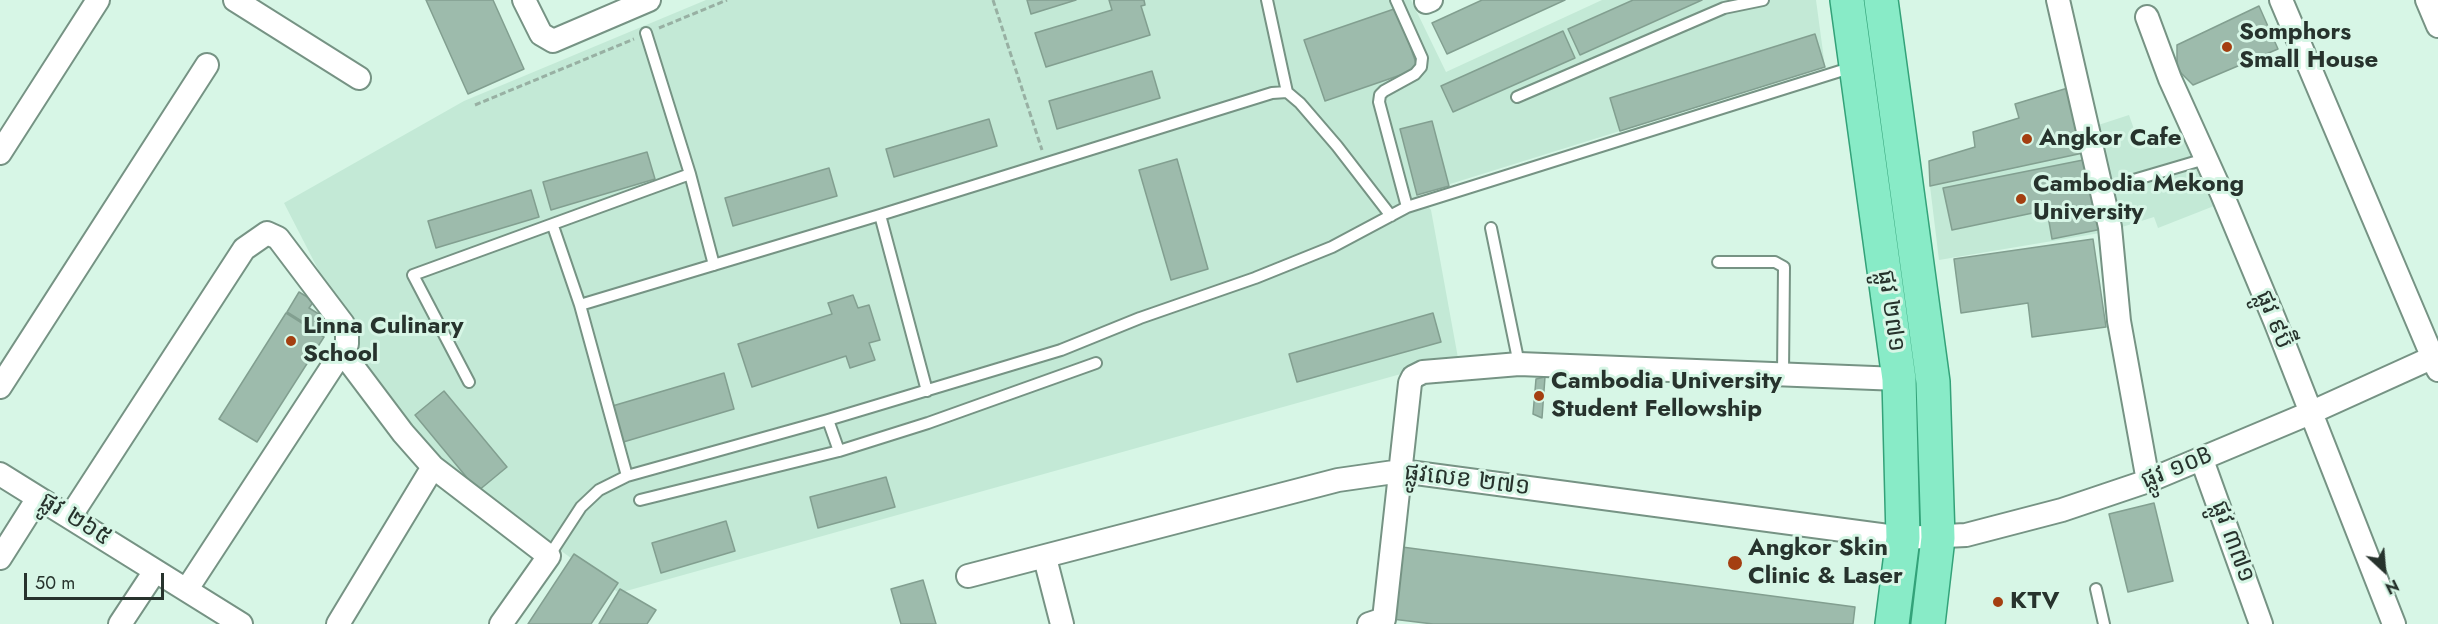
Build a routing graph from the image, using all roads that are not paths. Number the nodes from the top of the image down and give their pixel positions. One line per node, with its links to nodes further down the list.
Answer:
1 (98, 0): 21 (street)
2 (235, 0): 18 (street)
3 (524, 0): 12 (street)
4 (1267, 0): 19 (lane)
5 (1396, 0): 25 (lane)
6 (1763, 0): 20 (lane)
7 (1847, 0): 16 (main road, ផ្លូវ ២៧១)
8 (1881, 0): 16 (main road, ផ្លូវ ២៧១)
9 (2058, 0): 24 (street)
10 (2281, 0): 34 (street)
11 (2427, 0): 14 (street)
12 (641, 1)
13 (2148, 17): 22 (street, ផ្លូវ ៩ប៊ី)
14 (2438, 26)
15 (646, 33): 23 (lane)
16 (1872, 63): 25 (lane); 38 (main road, ផ្លូវ ២៧១); 55 (main road, ផ្លូវ ២៧១)
17 (207, 65): 40 (street)
18 (359, 78)
19 (1287, 92): 26 (lane); 27 (lane)
20 (1517, 97)
21 (0, 153)
22 (2205, 159): 24 (lane); 42 (street, ផ្លូវ ៩ប៊ី)
23 (690, 174): 28 (lane); 31 (lane)
24 (2103, 189): 50 (street)
25 (1407, 207): 27 (lane)
26 (880, 215): 31 (lane); 41 (lane)
27 (1390, 216): 41 (lane)
28 (553, 226): 32 (lane); 39 (lane)
29 (1491, 228): 36 (lane)
30 (1718, 262): 37 (lane)
31 (714, 265): 32 (lane)
32 (580, 305): 49 (lane)
33 (342, 352): 46 (street); 53 (street); 61 (street)
34 (2436, 361): 42 (street, ផ្លូវ ១០B)
35 (1096, 363): 44 (lane)
36 (1519, 364): 37 (street); 47 (street)
37 (1783, 374): 38 (street)
38 (1899, 379): 54 (main road, ផ្លូវ ២៧១)
39 (469, 382)
40 (0, 387)
41 (927, 391): 43 (lane)
42 (2310, 413): 45 (street, ផ្លូវ ១០B); 73 (street, ផ្លូវ ៩ប៊ី)
43 (828, 420): 44 (lane); 49 (lane)
44 (839, 451): 52 (lane)
45 (2202, 460): 50 (street, ផ្លូវ ១០B); 72 (street, ផ្លូវ ៣៧១)
46 (433, 468): 56 (street); 66 (street)
47 (1401, 471): 54 (street, ផ្លូវលេខ ២៧១); 58 (street, ផ្លូវលេខ ២៧១); 63 (street)
48 (0, 474): 51 (street, ផ្លូវ ២៦៥)
49 (627, 476): 56 (lane)
50 (2148, 481): 55 (street, ផ្លូវ ១០B)
51 (38, 498): 53 (street, ផ្លូវ ២៦៥); 57 (street)
52 (640, 500)
53 (70, 516): 59 (street, ផ្លូវ ២៦៥)
54 (1903, 538): 55 (street, ផ្លូវ ១០B); 69 (main road, ផ្លូវ ២៧១)
55 (1938, 538): 70 (main road, ផ្លូវ ២៧១)
56 (549, 556): 67 (street)
57 (0, 558)
58 (1045, 558): 60 (street, ផ្លូវលេខ ២៧១); 68 (street)
59 (155, 571): 61 (street, ផ្លូវ ២៦៥); 64 (street)
60 (968, 576)
61 (186, 589): 65 (street, ផ្លូវ ២៦៥)
62 (2096, 589): 71 (lane)
63 (1379, 622)
64 (120, 624)
65 (241, 624)
66 (338, 624)
67 (501, 624)
68 (1062, 624)
69 (1892, 624)
70 (1928, 624)
71 (2104, 624)
72 (2261, 624)
73 (2394, 624)

